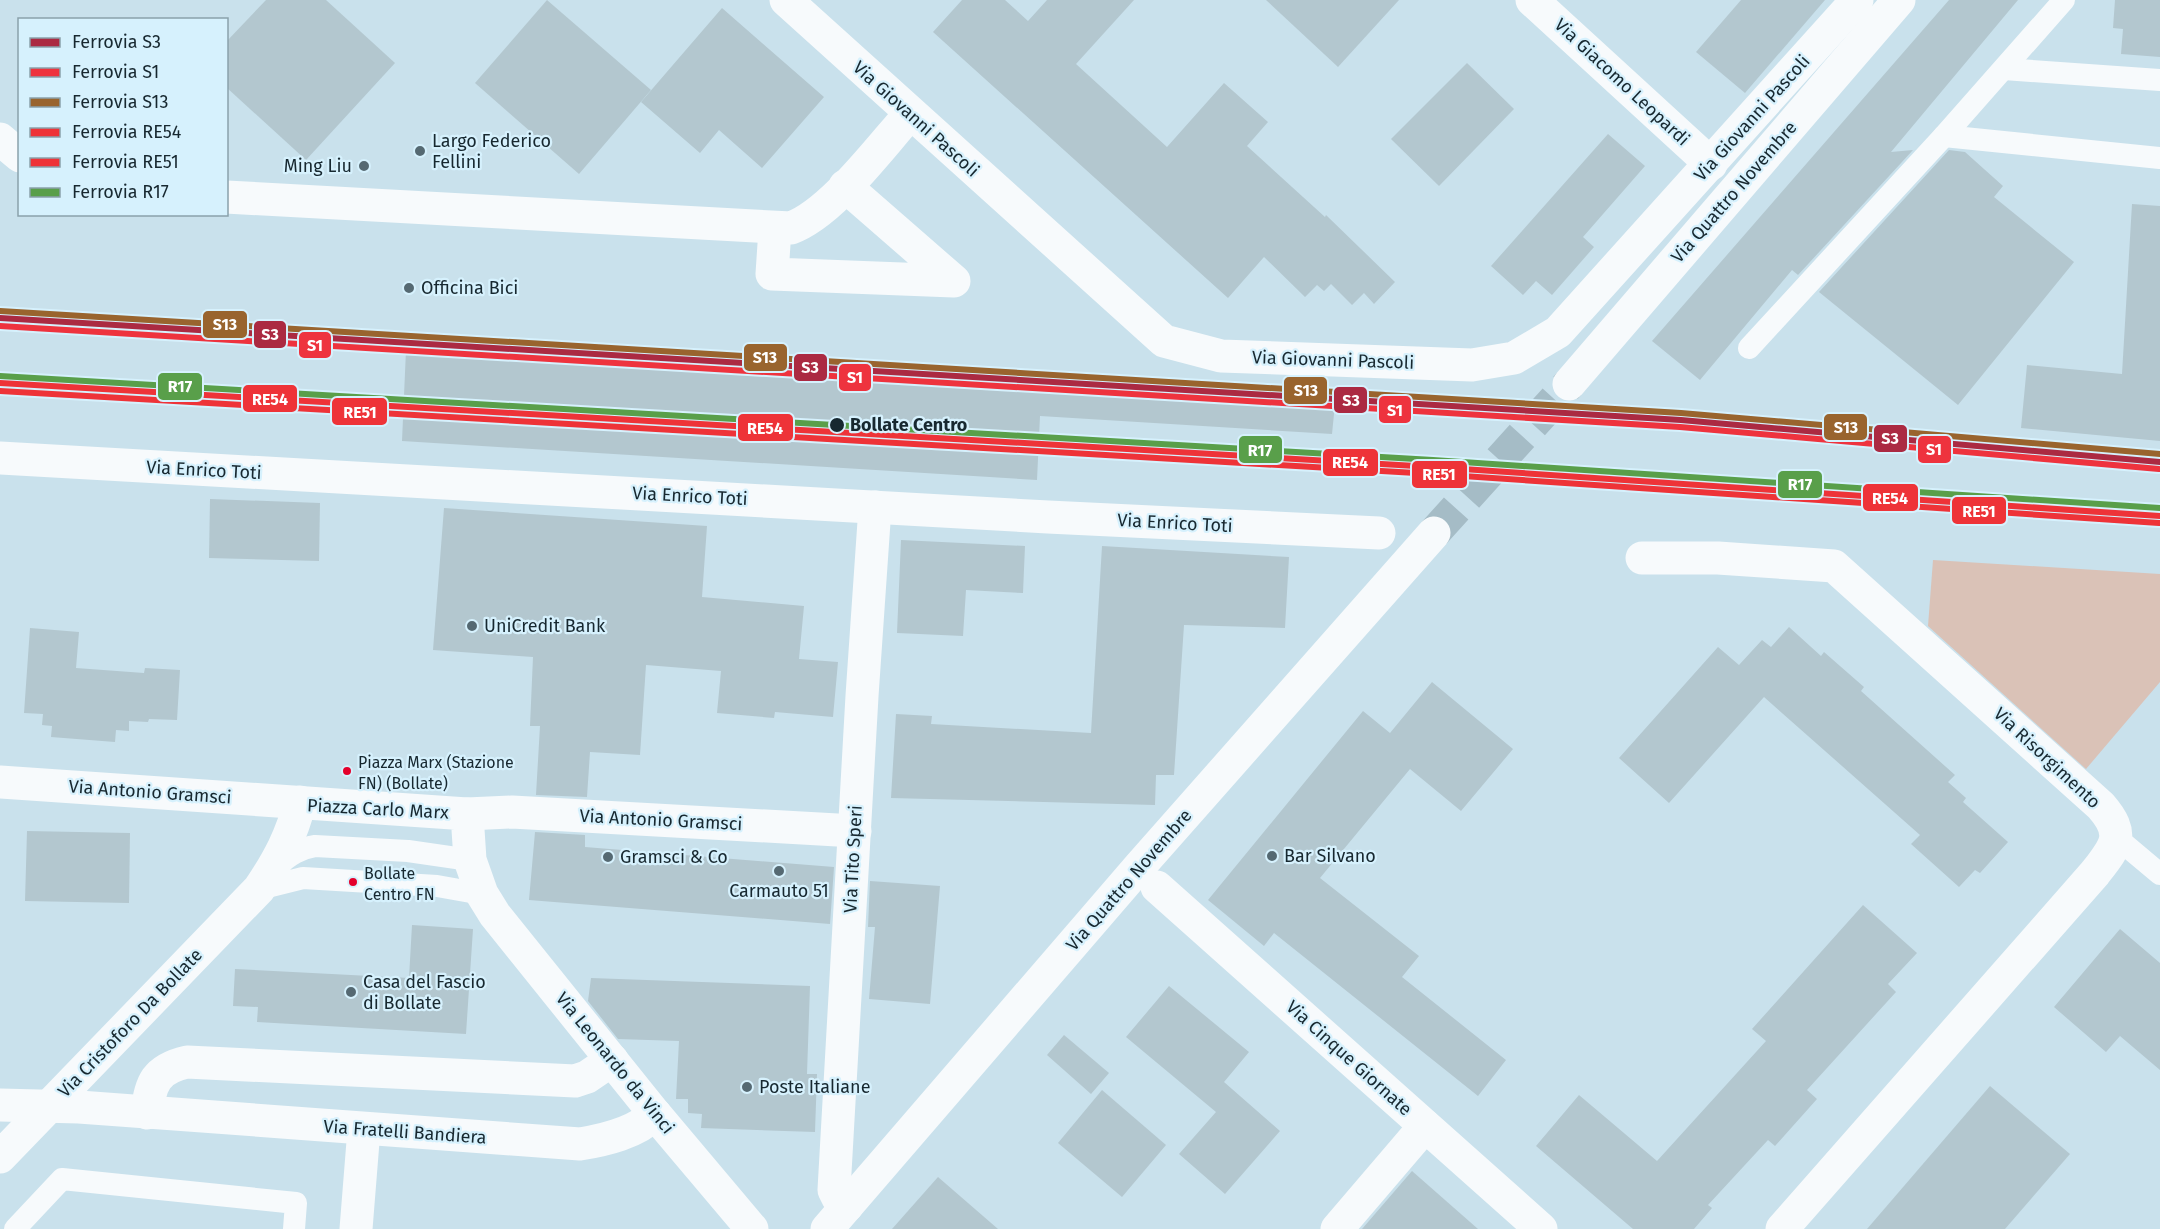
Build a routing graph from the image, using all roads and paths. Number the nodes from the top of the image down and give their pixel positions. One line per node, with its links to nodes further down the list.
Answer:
1 (786, 0): 8 (street, Via Giovanni Pascoli)
2 (1532, 0): 13 (street, Via Giacomo Leopardi)
3 (1857, 0): 13 (street, Via Giovanni Pascoli)
4 (1899, 0): 18 (street, Via Quattro Novembre)
5 (2064, 0): 6 (lane)
6 (2004, 69): 7 (lane); 9 (lane)
7 (2160, 80)
8 (910, 114): 13 (street, Via Giovanni Pascoli); 14 (street)
9 (1944, 136): 12 (lane); 17 (lane)
10 (0, 139): 11 (street)
11 (18, 154)
12 (2160, 158)
13 (1711, 164)
14 (846, 186): 16 (street); 16 (street)
15 (228, 197): 16 (street)
16 (776, 229)
17 (1749, 348)
18 (1569, 384)
19 (0, 458): 20 (street, Via Enrico Toti)
20 (875, 507): 21 (street, Via Enrico Toti); 27 (street, Via Tito Speri)
21 (1379, 533)
22 (1434, 534): 42 (street, Via Quattro Novembre)
23 (1642, 558): 28 (street, Via Risorgimento)
24 (0, 782): 25 (street, Via Antonio Gramsci)
25 (300, 802): 26 (street, Piazza Carlo Marx); 31 (street, Piazza Carlo Marx)
26 (467, 814): 27 (street, Via Antonio Gramsci); 29 (street, Piazza Carlo Marx)
27 (855, 831): 42 (street, Via Tito Speri)
28 (2117, 838): 30 (lane); 49 (street)
29 (470, 860): 31 (lane); 33 (street, Piazza Carlo Marx)
30 (2160, 874)
31 (266, 879): 33 (lane); 36 (street, Via Cristoforo Da Bollate)
32 (1157, 887): 39 (street, Via Cinque Giornate)
33 (482, 894): 34 (street, Via Leonardo da Vinci)
34 (612, 1060): 37 (street); 38 (street, Via Leonardo da Vinci)
35 (0, 1105): 36 (street, Via Fratelli Bandiera)
36 (49, 1106): 37 (street, Via Fratelli Bandiera); 41 (street, Via Cristoforo Da Bollate)
37 (147, 1113): 40 (street, Via Fratelli Bandiera)
38 (655, 1114): 40 (street, Via Fratelli Bandiera); 46 (street, Via Leonardo da Vinci)
39 (1425, 1126): 47 (street); 48 (street, Via Cinque Giornate)
40 (364, 1129): 45 (street)
41 (0, 1157)
42 (837, 1217)
43 (15, 1229): 44 (lane)
44 (294, 1229)
45 (356, 1229)
46 (752, 1229)
47 (1337, 1229)
48 (1541, 1229)
49 (1782, 1229)

